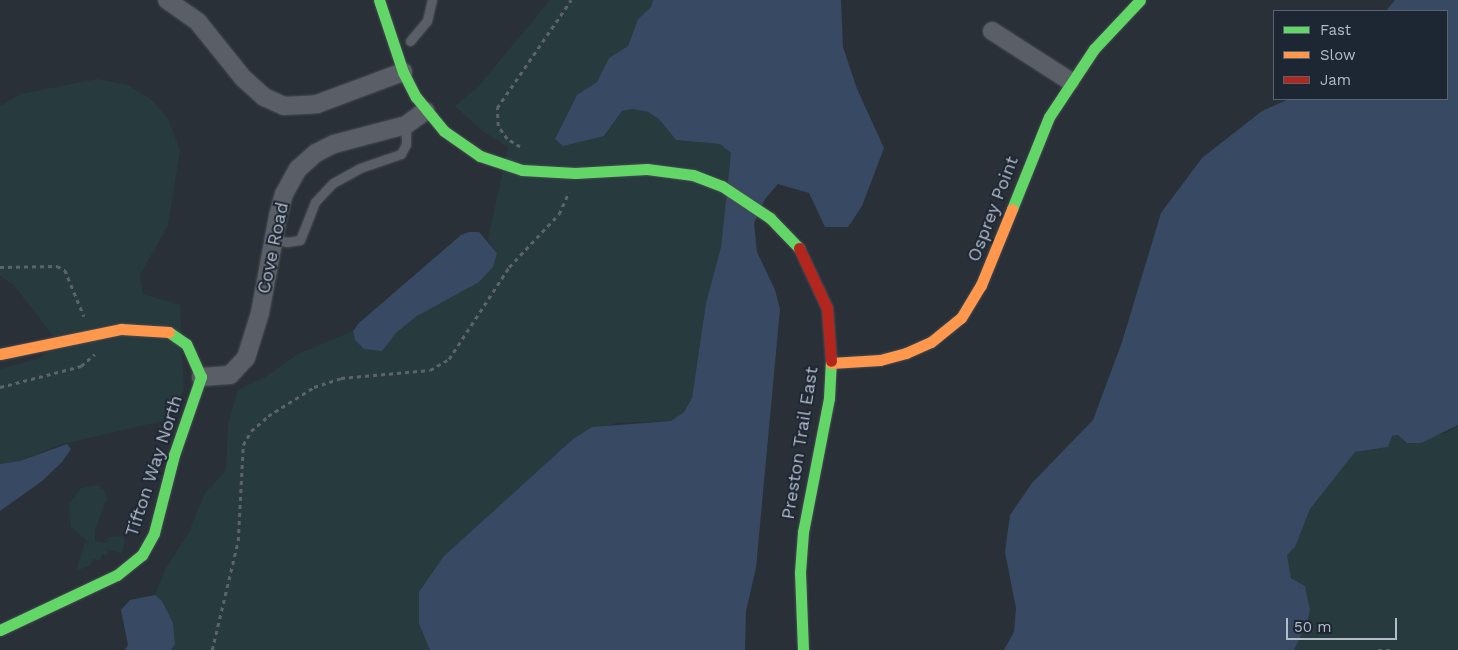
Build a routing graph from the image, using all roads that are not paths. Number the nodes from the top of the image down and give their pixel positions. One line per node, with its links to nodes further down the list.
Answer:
1 (167, 0): 7 (street)
2 (379, 0): 7 (street, Preston Trail East)
3 (432, 0): 6 (lane)
4 (1140, 0): 8 (street, Osprey Point)
5 (992, 31): 8 (street)
6 (410, 41)
7 (403, 72): 9 (street, Preston Trail East)
8 (1070, 81): 13 (street, Osprey Point)
9 (425, 111): 10 (street, Cove Road); 13 (street, Preston Trail East)
10 (406, 125): 11 (street, Cove Road); 11 (lane)
11 (274, 240): 14 (street, Cove Road)
12 (0, 354): 14 (street)
13 (832, 363): 16 (street, Preston Trail East)
14 (201, 377): 15 (street, Tifton Way North)
15 (0, 630)
16 (803, 650)

